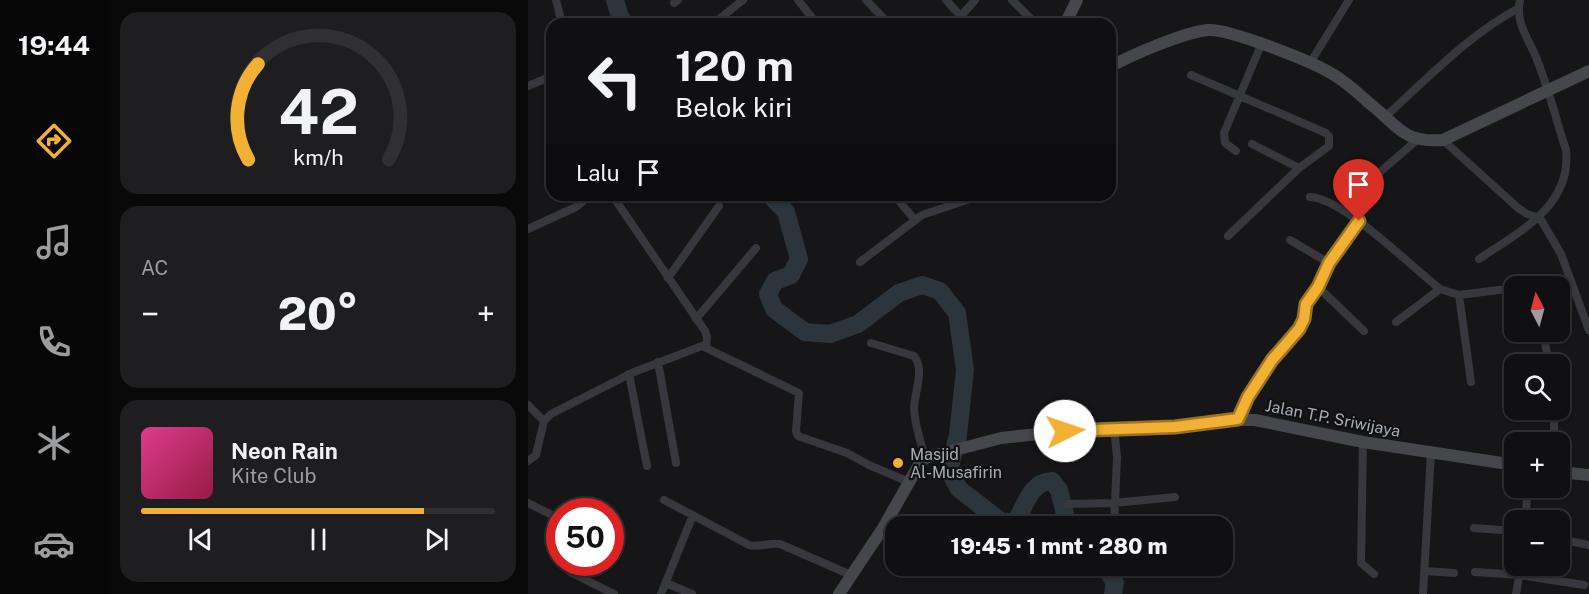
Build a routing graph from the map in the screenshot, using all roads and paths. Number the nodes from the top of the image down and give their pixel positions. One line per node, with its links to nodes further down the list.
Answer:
1 (555, 0): 12 (street)
2 (743, 0): 13 (street)
3 (798, 0): 14 (street)
4 (866, 0): 15 (street)
5 (946, 0): 11 (street)
6 (975, 0): 11 (street)
7 (1012, 0): 16 (street)
8 (1077, 0): 17 (main road)
9 (1349, 0): 19 (street)
10 (1520, 4): 25 (street); 27 (street)
11 (961, 16)
12 (560, 18)
13 (720, 18)
14 (812, 18)
15 (883, 18)
16 (1030, 18)
17 (1068, 18)
18 (1261, 45): 19 (main road); 20 (main road); 26 (street)
19 (1310, 63): 27 (main road)
20 (1116, 65)
21 (1589, 71): 25 (main road)
22 (1191, 75): 26 (street)
23 (546, 78): 24 (street)
24 (528, 86)
25 (1546, 90): 29 (main road); 40 (street)
26 (1240, 95): 31 (street); 32 (street)
27 (1385, 117): 28 (main road)
28 (1417, 140): 29 (main road); 39 (street)
29 (1443, 140): 40 (street)
30 (1252, 144): 32 (street)
31 (1236, 151)
32 (1299, 168): 44 (street)
33 (1310, 197): 39 (street)
34 (584, 201): 43 (street)
35 (616, 201): 51 (street)
36 (899, 201): 41 (street)
37 (963, 201): 41 (street)
38 (719, 206): 51 (street)
39 (1346, 211): 42 (street)
40 (1540, 218): 47 (street); 50 (street)
41 (915, 220): 48 (street)
42 (1359, 221): 49 (street); 54 (street)
43 (528, 229)
44 (1228, 236)
45 (1290, 240): 49 (street)
46 (756, 248): 58 (street)
47 (1479, 259)
48 (860, 262)
49 (1329, 263): 53 (street)
50 (1569, 276)
51 (668, 278): 58 (street)
52 (1570, 279): 57 (street)
53 (1318, 287): 61 (street); 68 (street)
54 (1440, 289): 56 (street); 59 (street)
55 (1504, 289): 56 (street)
56 (1459, 295): 66 (street)
57 (1586, 312): 60 (street)
58 (696, 319): 63 (street)
59 (1396, 322)
60 (1589, 330)
61 (1364, 331)
62 (871, 343): 73 (street)
63 (706, 347): 64 (street); 80 (street)
64 (658, 362): 65 (street); 75 (street)
65 (629, 374): 69 (street); 77 (street)
66 (1471, 382)
67 (528, 405): 69 (street)
68 (1238, 419): 70 (main road, Jalan T.P. Sriwijaya); 71 (main road, Jalan T.P. Sriwijaya)
69 (544, 421): 74 (street)
70 (1114, 428): 73 (main road, Jalan T.P. Sriwijaya); 84 (street)
71 (1363, 442): 72 (main road, Jalan T.P. Sriwijaya); 97 (street)
72 (1431, 453): 76 (main road, Jalan T.P. Sriwijaya); 93 (street)
73 (928, 458): 80 (main road)
74 (528, 461)
75 (676, 463)
76 (1504, 463)
77 (647, 466)
78 (1570, 473): 79 (main road)
79 (1589, 475)
80 (909, 482): 98 (main road)
81 (1175, 498): 84 (street)
82 (664, 500): 87 (street)
83 (528, 502): 86 (street)
84 (1114, 503): 85 (street); 88 (street)
85 (1068, 504)
86 (546, 512)
87 (693, 515): 98 (street); 102 (street)
88 (1114, 516)
89 (1474, 528): 90 (street)
90 (1504, 530)
91 (1570, 541): 92 (street)
92 (1589, 545)
93 (1425, 571): 96 (street); 108 (street)
94 (1504, 571): 95 (street)
95 (1475, 572)
96 (1454, 573)
97 (1374, 574)
98 (851, 575): 107 (main road)
99 (578, 576): 104 (street)
100 (1520, 576): 109 (street)
101 (1546, 576): 103 (street)
102 (666, 583): 105 (street); 106 (street)
103 (1584, 585)
104 (614, 594)
105 (661, 594)
106 (692, 594)
107 (839, 594)
108 (1424, 594)
109 (1516, 594)

